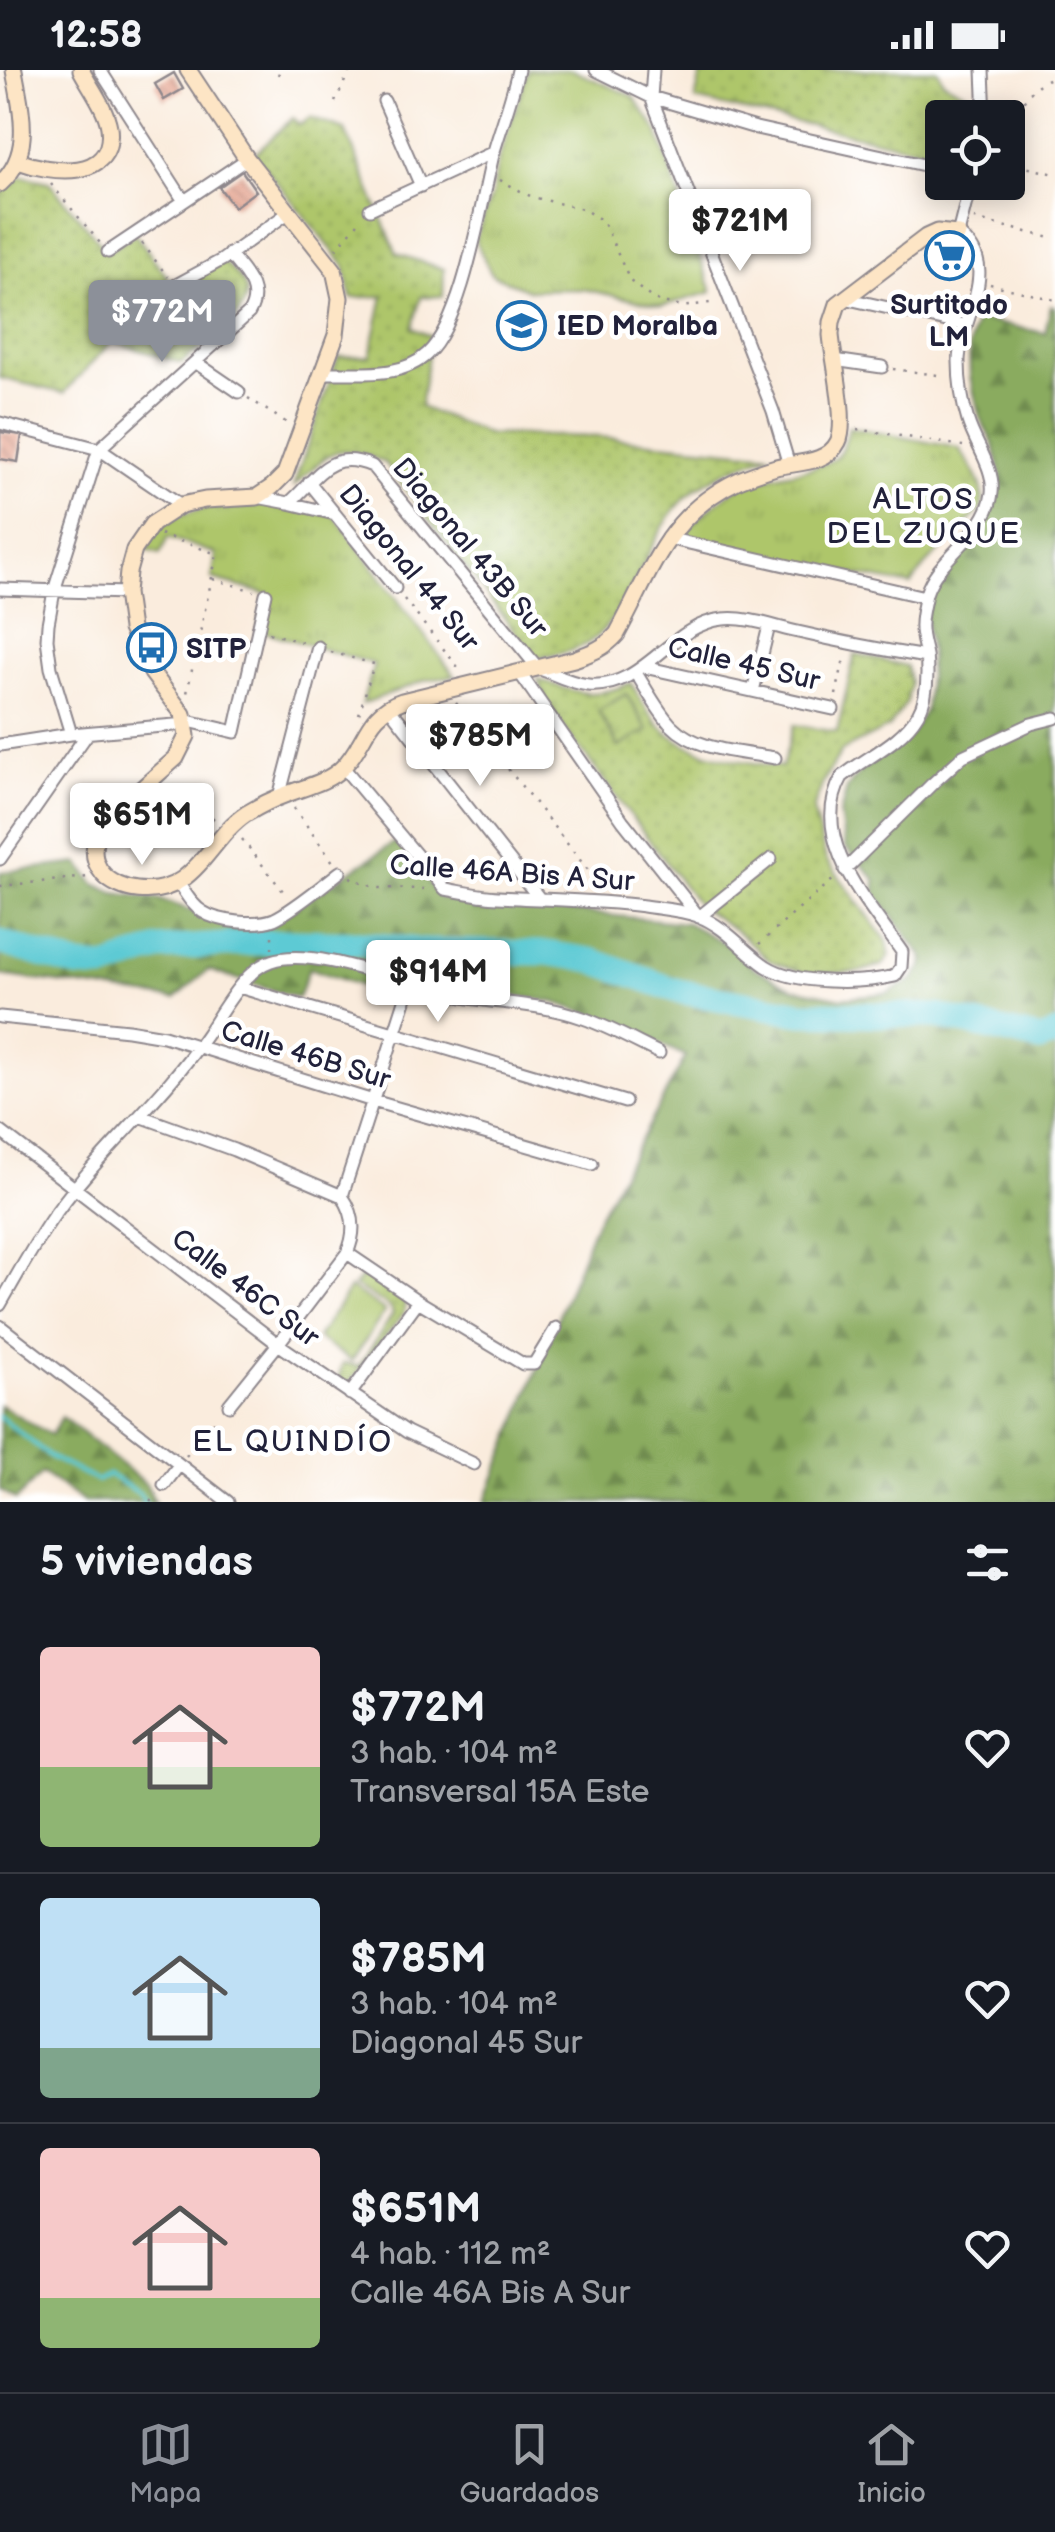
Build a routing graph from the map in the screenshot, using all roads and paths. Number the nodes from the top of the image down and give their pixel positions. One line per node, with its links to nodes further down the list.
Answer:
1 (14, 70): 18 (street)
2 (81, 70): 21 (street)
3 (100, 70): 27 (street)
4 (188, 70): 17 (street)
5 (350, 70): 14 (path)
6 (518, 70): 16 (street)
7 (596, 70): 11 (street)
8 (652, 70): 11 (street)
9 (983, 70): 12 (street)
10 (1055, 77): 15 (path)
11 (652, 97): 19 (street); 40 (street)
12 (985, 100)
13 (384, 101): 25 (street)
14 (335, 102)
15 (1025, 102)
16 (494, 152): 23 (street); 25 (street)
17 (247, 160): 27 (street); 29 (street)
18 (18, 161): 21 (street); 24 (street)
19 (925, 165)
20 (1025, 167): 22 (path)
21 (36, 168): 34 (path)
22 (1055, 174)
23 (489, 175): 40 (path); 46 (street)
24 (0, 184)
25 (421, 186): 28 (street)
26 (966, 200): 30 (street)
27 (184, 201): 31 (street)
28 (370, 208): 36 (path)
29 (288, 212): 35 (street); 36 (street)
30 (962, 216): 32 (street); 33 (path)
31 (135, 234): 34 (street); 38 (path)
32 (958, 234): 37 (street); 39 (street)
33 (1055, 239)
34 (108, 252)
35 (230, 254): 38 (street); 44 (street)
36 (327, 260): 46 (street)
37 (979, 282): 41 (path); 42 (street)
38 (174, 286)
39 (844, 298): 42 (street); 43 (street)
40 (728, 299): 54 (street)
41 (1055, 300)
42 (964, 326): 47 (street)
43 (834, 360): 45 (street); 50 (street)
44 (195, 362): 48 (street); 52 (street)
45 (882, 367): 47 (path)
46 (324, 373): 51 (street)
47 (959, 378): 53 (street)
48 (240, 392): 51 (path)
49 (0, 423): 52 (street)
50 (842, 426): 53 (path); 54 (street)
51 (301, 432): 56 (street)
52 (99, 449): 58 (street); 65 (street)
53 (979, 449): 68 (street)
54 (789, 465): 61 (street)
55 (309, 482): 57 (street, Diagonal 43B Sur); 59 (street, Diagonal 44 Sur); 73 (street, Diagonal 43B Sur)
56 (256, 497): 57 (street); 58 (street)
57 (289, 503): 59 (street)
58 (181, 506): 60 (street)
59 (336, 514): 63 (street, Diagonal 44 Sur)
60 (148, 530): 62 (path); 66 (street)
61 (668, 538): 68 (street); 73 (street)
62 (212, 579): 67 (path); 82 (path)
63 (395, 588): 76 (path, Diagonal 44 Sur)
64 (0, 589): 65 (street)
65 (54, 590): 66 (street); 84 (street)
66 (126, 593): 82 (street)
67 (266, 594): 82 (street)
68 (926, 597): 72 (street)
69 (768, 626): 70 (street); 74 (street); 78 (street)
70 (847, 643): 72 (street); 80 (path)
71 (318, 648): 88 (street)
72 (926, 657): 92 (street)
73 (538, 668): 74 (street, Calle 45 Sur); 75 (street)
74 (640, 670): 78 (street, Calle 45 Sur); 86 (street)
75 (519, 672): 76 (street); 101 (street)
76 (471, 684): 77 (street)
77 (446, 690): 79 (street); 99 (path)
78 (754, 691): 80 (street, Calle 45 Sur)
79 (388, 706): 87 (street); 98 (street)
80 (833, 708)
81 (1055, 718): 92 (street)
82 (184, 719): 83 (street); 94 (street)
83 (88, 732): 84 (street); 91 (street)
84 (70, 734): 85 (street)
85 (0, 744)
86 (774, 758)
87 (343, 768): 88 (street); 97 (street)
88 (281, 796): 89 (street); 93 (path)
89 (232, 826): 95 (street); 100 (path)
90 (771, 859): 101 (street)
91 (0, 860)
92 (845, 870): 103 (path); 103 (street, Calle 46A Bis A Sur)
93 (340, 872): 97 (path, Calle 46A Bis A Sur); 100 (street)
94 (104, 876): 95 (street); 96 (path)
95 (177, 882): 100 (street)
96 (0, 886)
97 (444, 890): 98 (street, Calle 46A Bis A Sur)
98 (538, 898): 99 (street, Calle 46A Bis A Sur)
99 (613, 902): 101 (street, Calle 46A Bis A Sur)
100 (294, 905)
101 (699, 917): 103 (street, Calle 46A Bis A Sur)
102 (272, 934): 104 (path)
103 (750, 951)
104 (272, 954): 105 (street); 106 (street)
105 (410, 985): 108 (street); 110 (street)
106 (239, 988): 108 (street); 109 (street)
107 (0, 1017): 109 (street, Calle 46B Sur)
108 (394, 1034): 111 (street); 112 (street)
109 (199, 1046): 111 (street, Calle 46B Sur); 113 (street)
110 (658, 1053)
111 (373, 1101): 115 (street, Calle 46B Sur); 117 (street)
112 (626, 1102)
113 (140, 1116): 116 (street); 117 (street)
114 (0, 1132): 116 (street, Calle 46C Sur)
115 (592, 1164)
116 (76, 1188): 120 (street); 123 (street, Calle 46C Sur)
117 (342, 1196): 118 (street)
118 (347, 1253): 119 (street); 123 (street)
119 (418, 1300): 122 (street); 124 (street)
120 (0, 1304)
121 (0, 1326): 127 (street)
122 (556, 1328)
123 (278, 1344): 124 (street, Calle 46C Sur); 125 (street)
124 (350, 1394): 126 (street, Calle 46C Sur)
125 (229, 1405): 127 (path)
126 (474, 1464)
127 (179, 1465): 128 (street); 129 (street)
128 (164, 1485)
129 (228, 1502)

